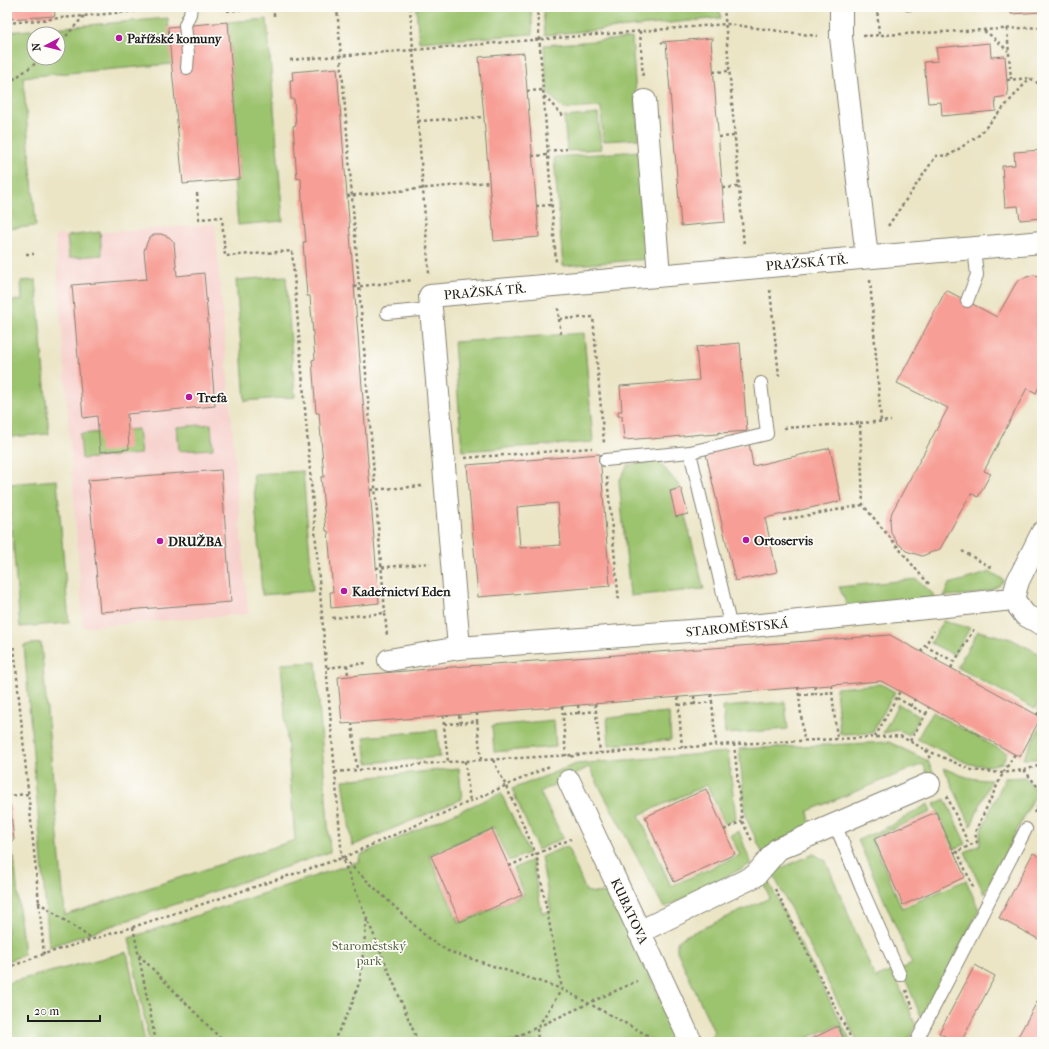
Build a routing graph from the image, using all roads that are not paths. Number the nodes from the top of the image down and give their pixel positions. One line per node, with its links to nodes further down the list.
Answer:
1 (191, 7): 3 (lane)
2 (841, 7): 7 (street, PRAŽSKÁ TŘ.)
3 (186, 68)
4 (645, 101): 8 (street)
5 (1042, 242): 6 (street, PRAŽSKÁ TŘ.)
6 (974, 248): 7 (street, PRAŽSKÁ TŘ.); 10 (lane)
7 (863, 257): 8 (street, PRAŽSKÁ TŘ.)
8 (659, 275): 9 (street, PRAŽSKÁ TŘ.)
9 (430, 295): 11 (lane); 19 (street, PRAŽSKÁ TŘ.)
10 (967, 300)
11 (387, 313)
12 (761, 383): 13 (lane)
13 (690, 452): 14 (lane); 18 (lane)
14 (605, 460)
15 (1042, 533): 16 (street)
16 (1013, 599): 17 (street); 18 (street, STAROMĚSTSKÁ)
17 (1042, 624)
18 (731, 628): 19 (street, STAROMĚSTSKÁ)
19 (459, 648): 20 (street, STAROMĚSTSKÁ)
20 (389, 660)
21 (565, 771): 25 (street, KUBATOVA)
22 (929, 784): 23 (street)
23 (835, 824): 25 (street); 26 (lane)
24 (1026, 830): 28 (lane)
25 (639, 932): 27 (street, KUBATOVA)
26 (900, 975)
27 (691, 1042)
28 (916, 1042)

